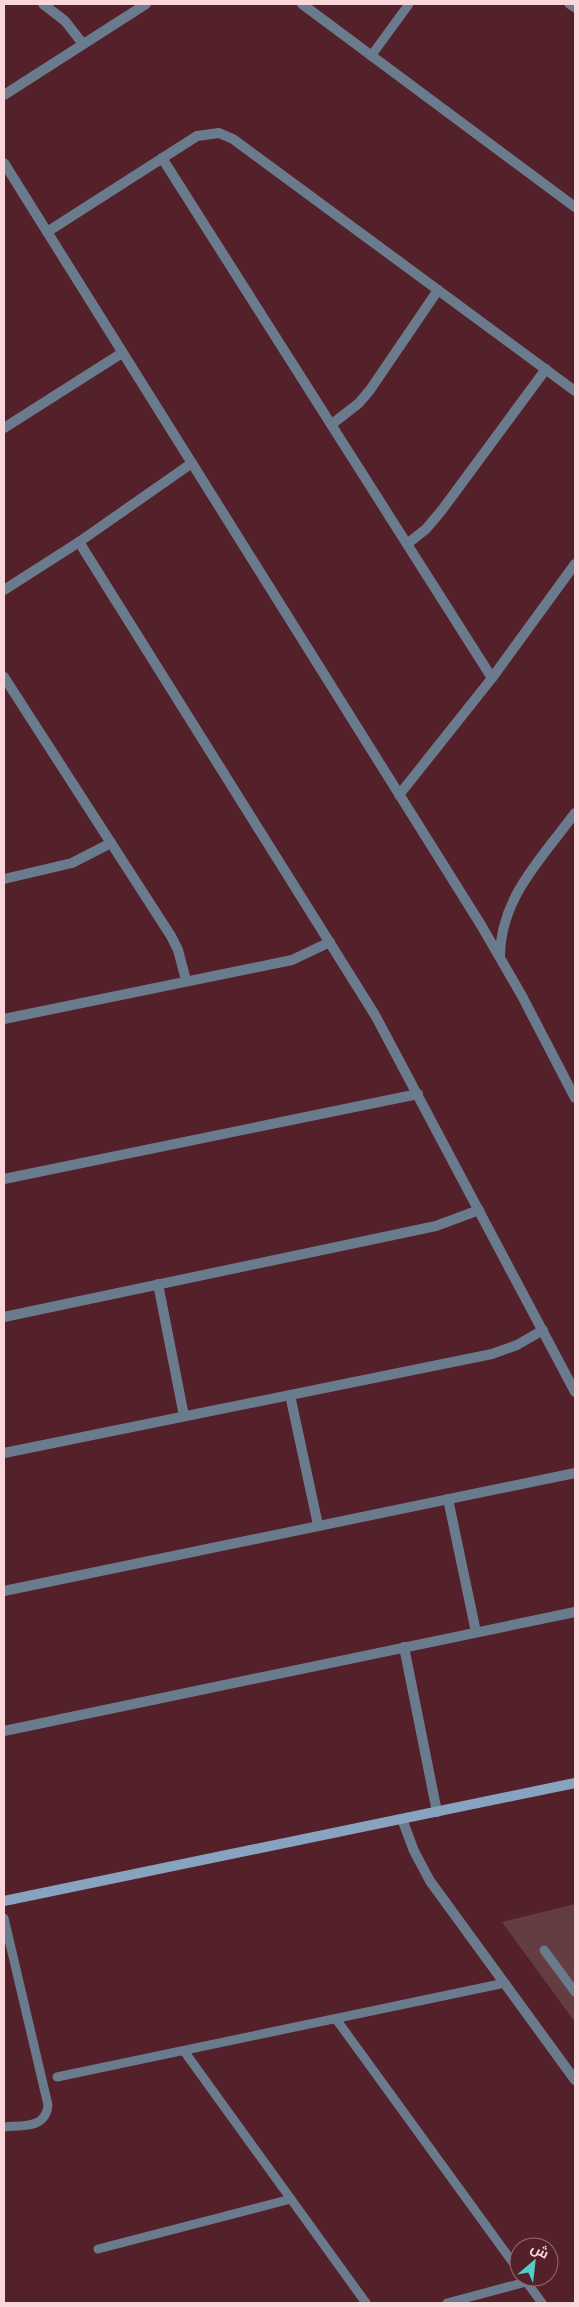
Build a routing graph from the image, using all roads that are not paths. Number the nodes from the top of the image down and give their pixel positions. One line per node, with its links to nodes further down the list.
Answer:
1 (43, 4): 7 (street)
2 (146, 4): 7 (street)
3 (302, 4): 8 (street)
4 (409, 4): 8 (lane)
5 (569, 4): 6 (lane)
6 (575, 8)
7 (83, 44): 9 (street)
8 (371, 56): 12 (street)
9 (4, 95)
10 (162, 158): 13 (street); 14 (street); 19 (street)
11 (4, 163): 13 (street)
12 (575, 207)
13 (47, 232): 15 (street)
14 (438, 290): 16 (street); 19 (street)
15 (122, 352): 18 (street); 20 (street)
16 (546, 369): 17 (street); 22 (street)
17 (575, 391)
18 (5, 424)
19 (332, 424): 22 (street)
20 (192, 463): 21 (street); 27 (street)
21 (79, 542): 24 (street); 32 (street)
22 (407, 544): 26 (street)
23 (575, 564): 26 (street)
24 (4, 590)
25 (4, 676): 30 (street)
26 (492, 678): 27 (street)
27 (399, 795): 33 (street)
28 (575, 813): 29 (street)
29 (571, 826): 33 (street)
30 (110, 843): 31 (street); 34 (street)
31 (4, 879)
32 (330, 942): 34 (street); 36 (street)
33 (500, 957): 37 (street)
34 (186, 980): 35 (street)
35 (4, 1019)
36 (418, 1094): 38 (street); 39 (street)
37 (575, 1098)
38 (4, 1179)
39 (479, 1210): 40 (street); 42 (street)
40 (158, 1284): 41 (street); 45 (street)
41 (4, 1317)
42 (543, 1330): 43 (street); 44 (street)
43 (575, 1392)
44 (290, 1395): 45 (street); 49 (street)
45 (184, 1416): 46 (street)
46 (4, 1453)
47 (575, 1473): 48 (street)
48 (448, 1499): 49 (street); 52 (street)
49 (318, 1525): 50 (street)
50 (4, 1591)
51 (575, 1612): 52 (street)
52 (476, 1632): 53 (street)
53 (404, 1647): 54 (street); 56 (street)
54 (4, 1731)
55 (575, 1783): 56 (street)
56 (437, 1812): 57 (street)
57 (402, 1819): 58 (street); 61 (street)
58 (4, 1902)
59 (4, 1918): 67 (lane)
60 (544, 1950): 62 (lane)
61 (505, 1983): 63 (lane); 66 (street)
62 (575, 1992)
63 (336, 2019): 64 (lane); 70 (lane)
64 (184, 2051): 65 (lane); 68 (lane)
65 (57, 2077)
66 (575, 2080)
67 (4, 2127)
68 (291, 2199): 69 (lane); 73 (lane)
69 (98, 2249)
70 (509, 2257)
71 (509, 2284): 74 (lane)
72 (531, 2287): 75 (lane)
73 (366, 2303)
74 (447, 2303)
75 (542, 2303)

